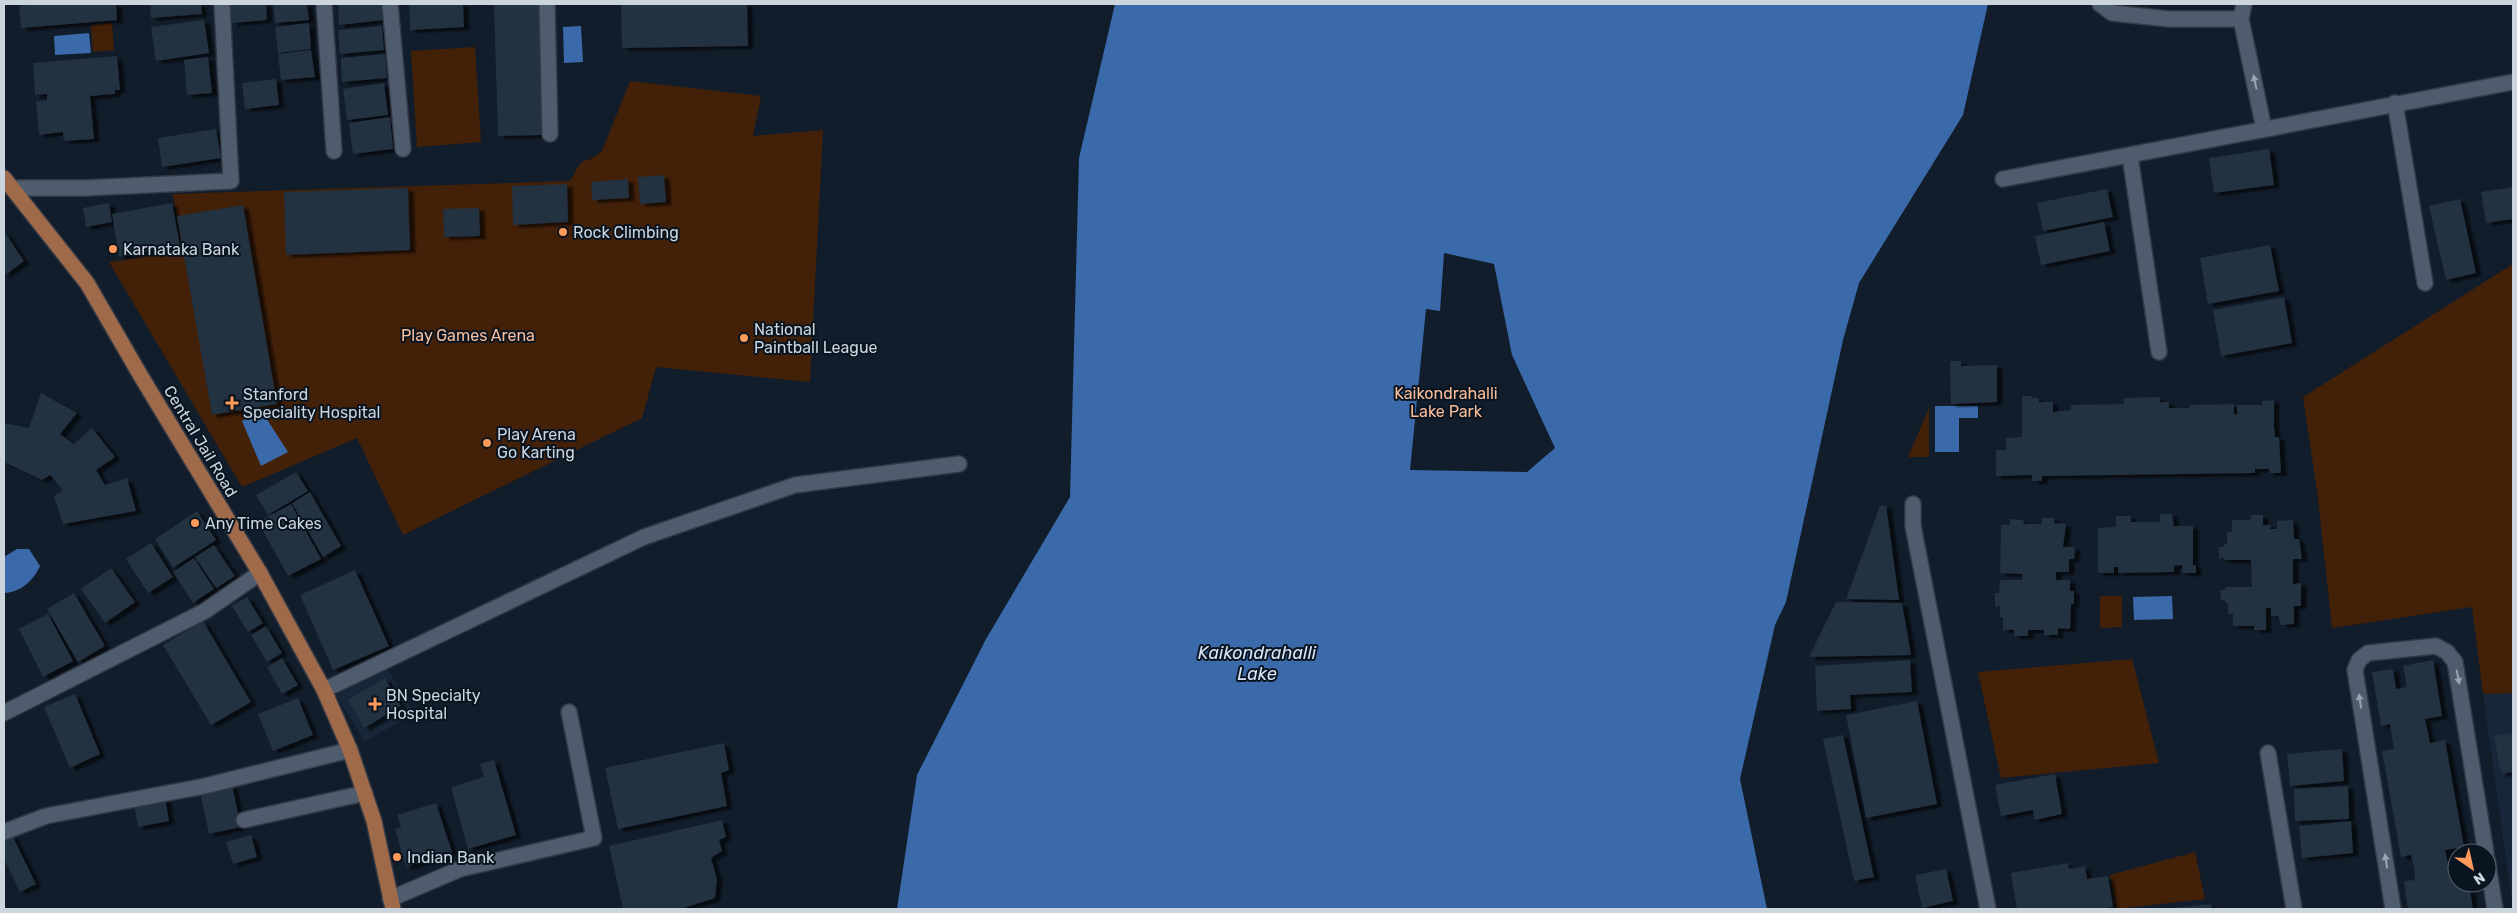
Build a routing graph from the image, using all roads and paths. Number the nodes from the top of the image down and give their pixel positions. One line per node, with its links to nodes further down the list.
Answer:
1 (222, 4): 16 (street)
2 (324, 4): 13 (street)
3 (390, 4): 12 (street)
4 (547, 4): 11 (street)
5 (2100, 4): 7 (street)
6 (2244, 4): 7 (street)
7 (2242, 19): 10 (street, one-way to 7)
8 (2513, 82): 9 (street)
9 (2395, 103): 10 (street); 17 (street)
10 (2264, 129): 14 (street)
11 (550, 134)
12 (403, 149)
13 (334, 151)
14 (2130, 156): 15 (street); 18 (street)
15 (2003, 180)
16 (8, 183): 21 (main road, Central Jail Road)
17 (2425, 283)
18 (2159, 352)
19 (959, 464): 22 (street)
20 (1913, 504): 33 (street)
21 (260, 573): 22 (main road, Central Jail Road); 24 (street)
22 (324, 690): 25 (main road, Central Jail Road)
23 (569, 712): 32 (street)
24 (4, 713)
25 (350, 750): 27 (main road, Central Jail Road); 29 (street)
26 (2268, 754): 34 (street)
27 (365, 793): 28 (street); 32 (main road, Central Jail Road)
28 (244, 820)
29 (4, 832)
30 (2484, 843): 35 (street, one-way to 30)
31 (2492, 893): 36 (street)
32 (392, 904)
33 (1988, 909)
34 (2294, 909)
35 (2393, 909)
36 (2495, 909)

